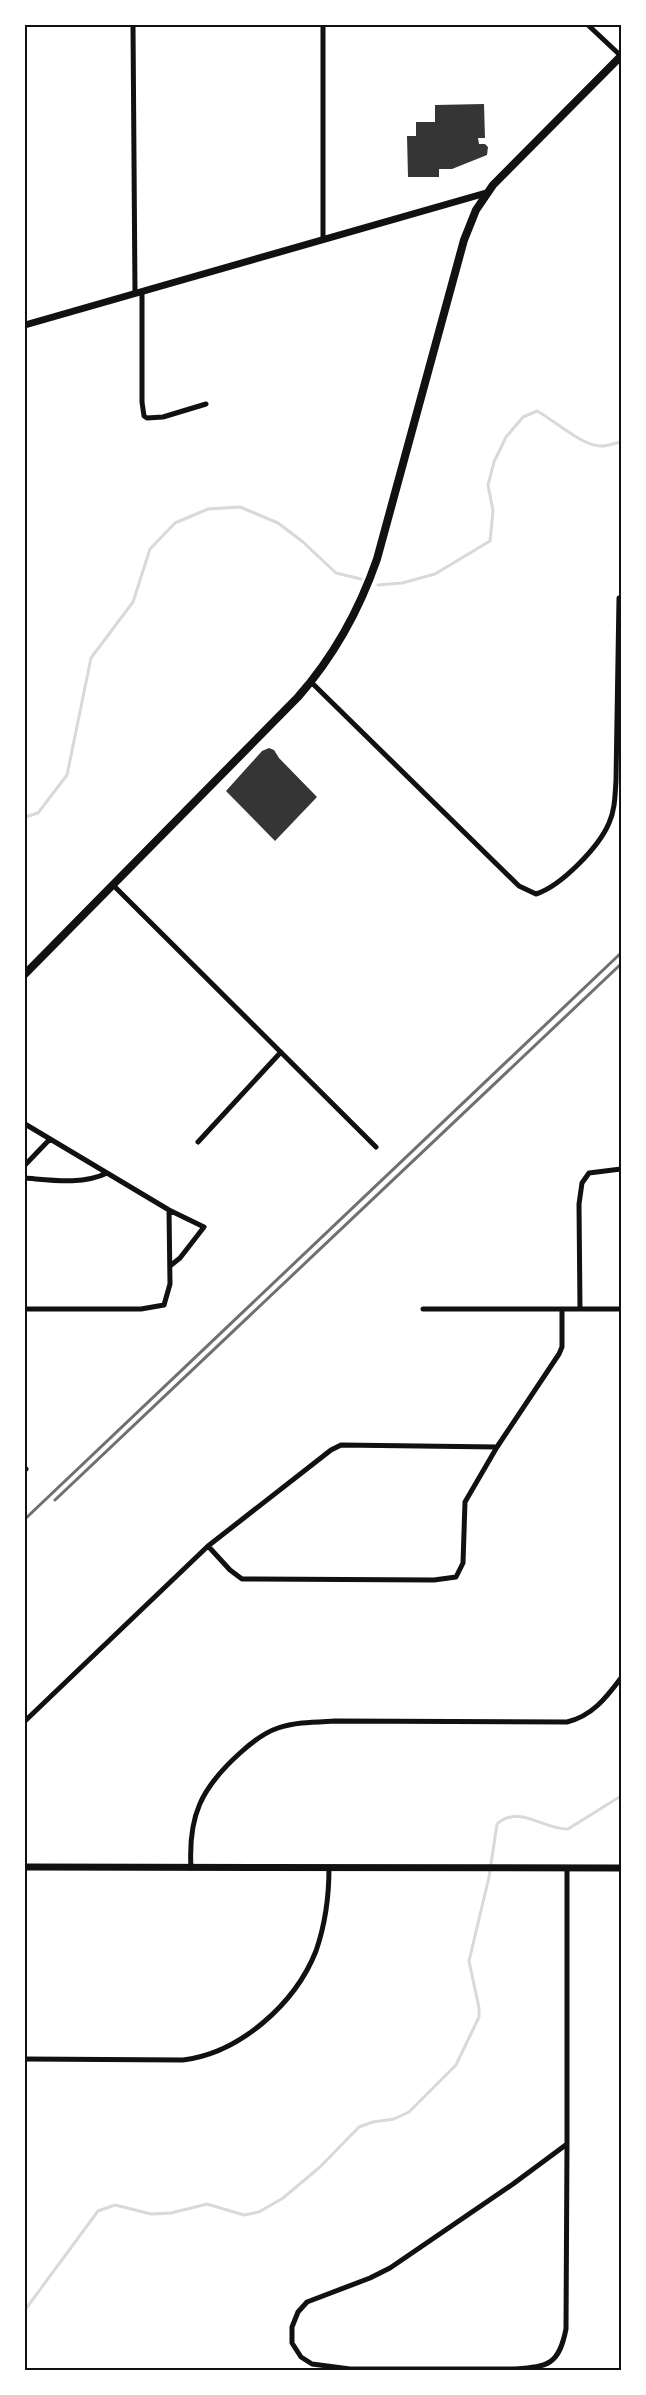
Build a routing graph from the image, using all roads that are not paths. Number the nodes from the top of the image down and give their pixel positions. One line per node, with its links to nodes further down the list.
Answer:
1 (133, 25): 7 (street)
2 (323, 25): 6 (street)
3 (588, 25): 4 (street)
4 (621, 56): 5 (main road)
5 (486, 193): 6 (street); 11 (main road)
6 (324, 239): 7 (street)
7 (139, 293): 8 (street); 9 (street)
8 (25, 325)
9 (206, 404)
10 (619, 598): 11 (street)
11 (311, 682): 12 (main road)
12 (114, 885): 13 (main road); 14 (street)
13 (25, 974)
14 (281, 1052): 17 (street); 18 (street)
15 (25, 1124): 16 (street)
16 (50, 1139): 19 (street); 21 (street)
17 (198, 1142)
18 (376, 1147)
19 (25, 1165)
20 (621, 1170): 28 (street)
21 (107, 1173): 22 (street); 23 (street)
22 (25, 1178)
23 (170, 1210): 24 (street); 24 (street)
24 (170, 1266): 25 (street)
25 (25, 1309)
26 (423, 1309): 27 (street)
27 (562, 1309): 28 (street); 30 (street)
28 (580, 1309): 29 (street)
29 (621, 1309)
30 (497, 1447): 31 (street); 31 (street)
31 (208, 1546): 33 (street)
32 (621, 1678): 35 (street)
33 (25, 1721)
34 (25, 1867): 35 (street)
35 (190, 1868): 36 (street)
36 (329, 1868): 37 (street); 39 (street)
37 (567, 1868): 38 (street); 40 (street)
38 (621, 1868)
39 (25, 2059)
40 (567, 2144): 40 (street)

